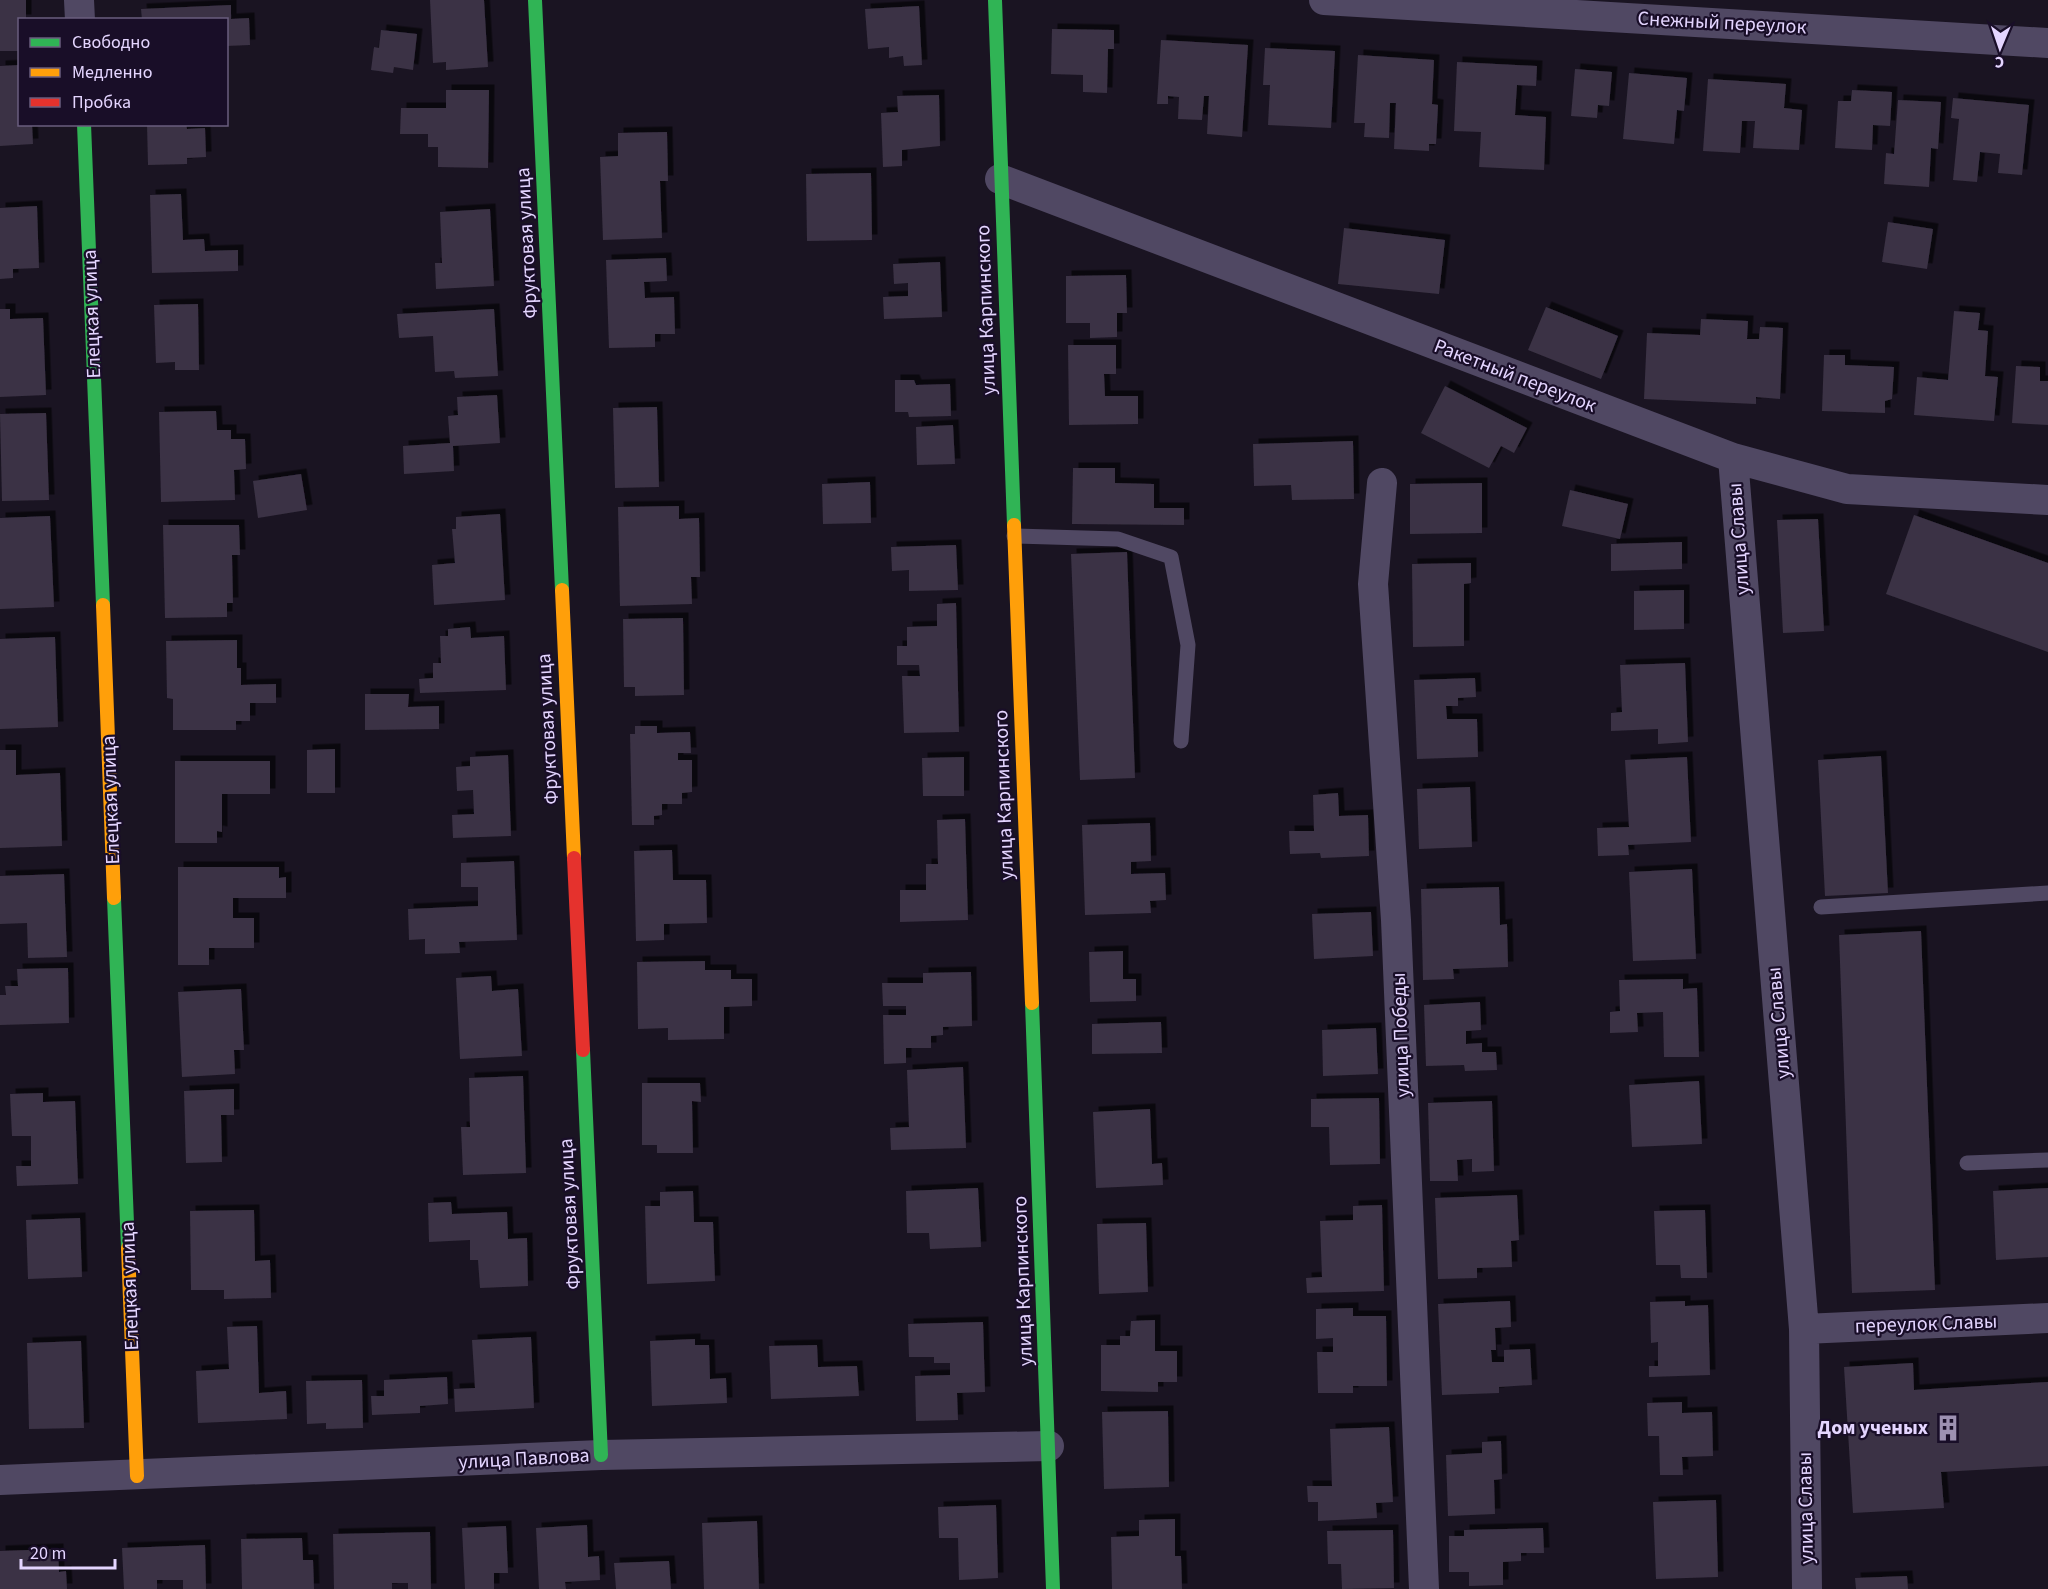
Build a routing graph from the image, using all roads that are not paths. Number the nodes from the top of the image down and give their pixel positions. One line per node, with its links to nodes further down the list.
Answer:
1 (79, 0): 5 (street)
2 (535, 0): 21 (street, Фруктовая улица)
3 (995, 0): 8 (street, улица Карпинского)
4 (1324, 0): 6 (street, Снежный переулок)
5 (80, 18)
6 (2048, 42)
7 (84, 126): 22 (street, Елецкая улица)
8 (1000, 179): 9 (street, Ракетный переулок); 12 (street, улица Карпинского)
9 (1733, 458): 11 (street, Ракетный переулок); 19 (street, улица Славы)
10 (1382, 483): 25 (street, улица Победы)
11 (2048, 500)
12 (1014, 536): 13 (lane); 20 (street, улица Карпинского)
13 (1181, 741)
14 (2048, 893): 15 (lane)
15 (1821, 907)
16 (2048, 1160): 17 (lane)
17 (1966, 1163)
18 (2048, 1318): 19 (street, переулок Славы)
19 (1804, 1329): 26 (street, улица Славы)
20 (1049, 1446): 21 (street, улица Павлова); 24 (street, улица Карпинского)
21 (601, 1455): 22 (street, улица Павлова)
22 (137, 1476): 23 (street, улица Павлова)
23 (0, 1480)
24 (1053, 1589)
25 (1424, 1589)
26 (1807, 1589)

